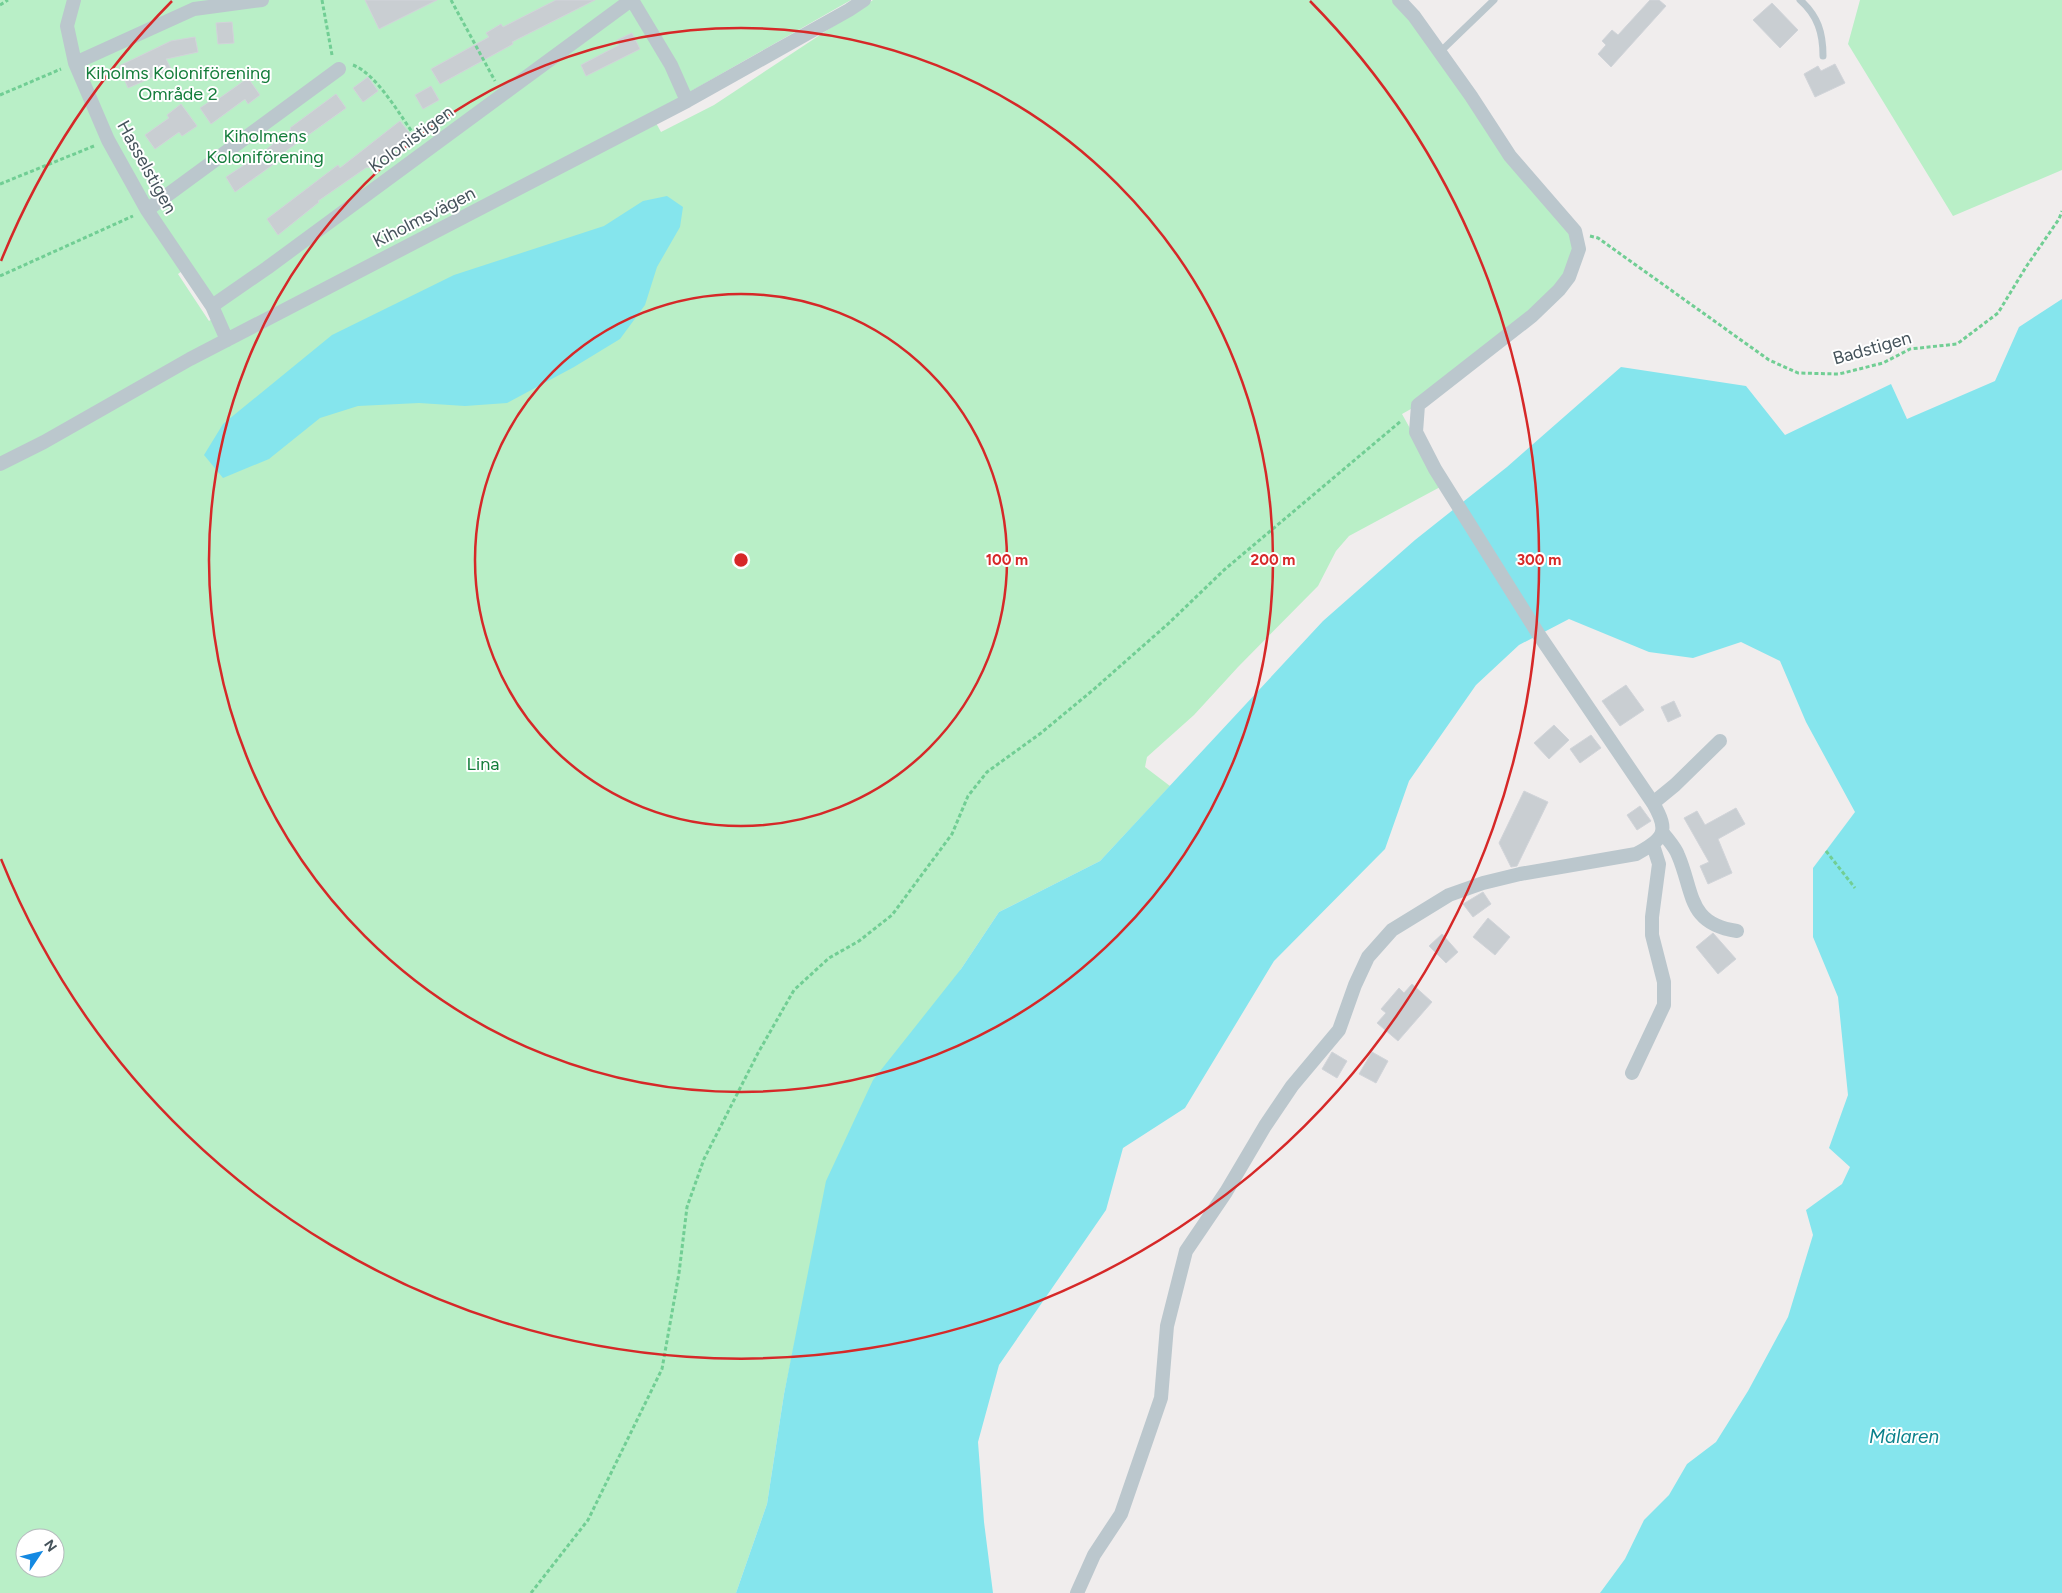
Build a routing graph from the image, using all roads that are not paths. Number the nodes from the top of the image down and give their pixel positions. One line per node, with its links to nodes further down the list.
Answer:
1 (74, 0): 10 (street, Hasselstigen)
2 (262, 0): 10 (street)
3 (631, 0): 12 (street); 14 (street, Kolonistigen)
4 (864, 0): 12 (street, Kiholmsvägen)
5 (1399, 0): 8 (street)
6 (1494, 0): 8 (lane)
7 (1800, 0): 9 (lane)
8 (1440, 52): 18 (street)
9 (1822, 56)
10 (75, 63): 13 (street, Hasselstigen)
11 (339, 69): 13 (street)
12 (687, 101): 15 (street, Kiholmsvägen)
13 (147, 210): 14 (street, Hasselstigen)
14 (212, 306): 15 (street, Hasselstigen)
15 (227, 340): 16 (street, Kiholmsvägen)
16 (0, 464)
17 (1720, 741): 18 (street)
18 (1653, 803): 19 (street)
19 (1663, 833): 20 (street); 21 (street)
20 (1653, 845): 22 (street); 23 (street)
21 (1738, 931)
22 (1632, 1073)
23 (1077, 1593)

